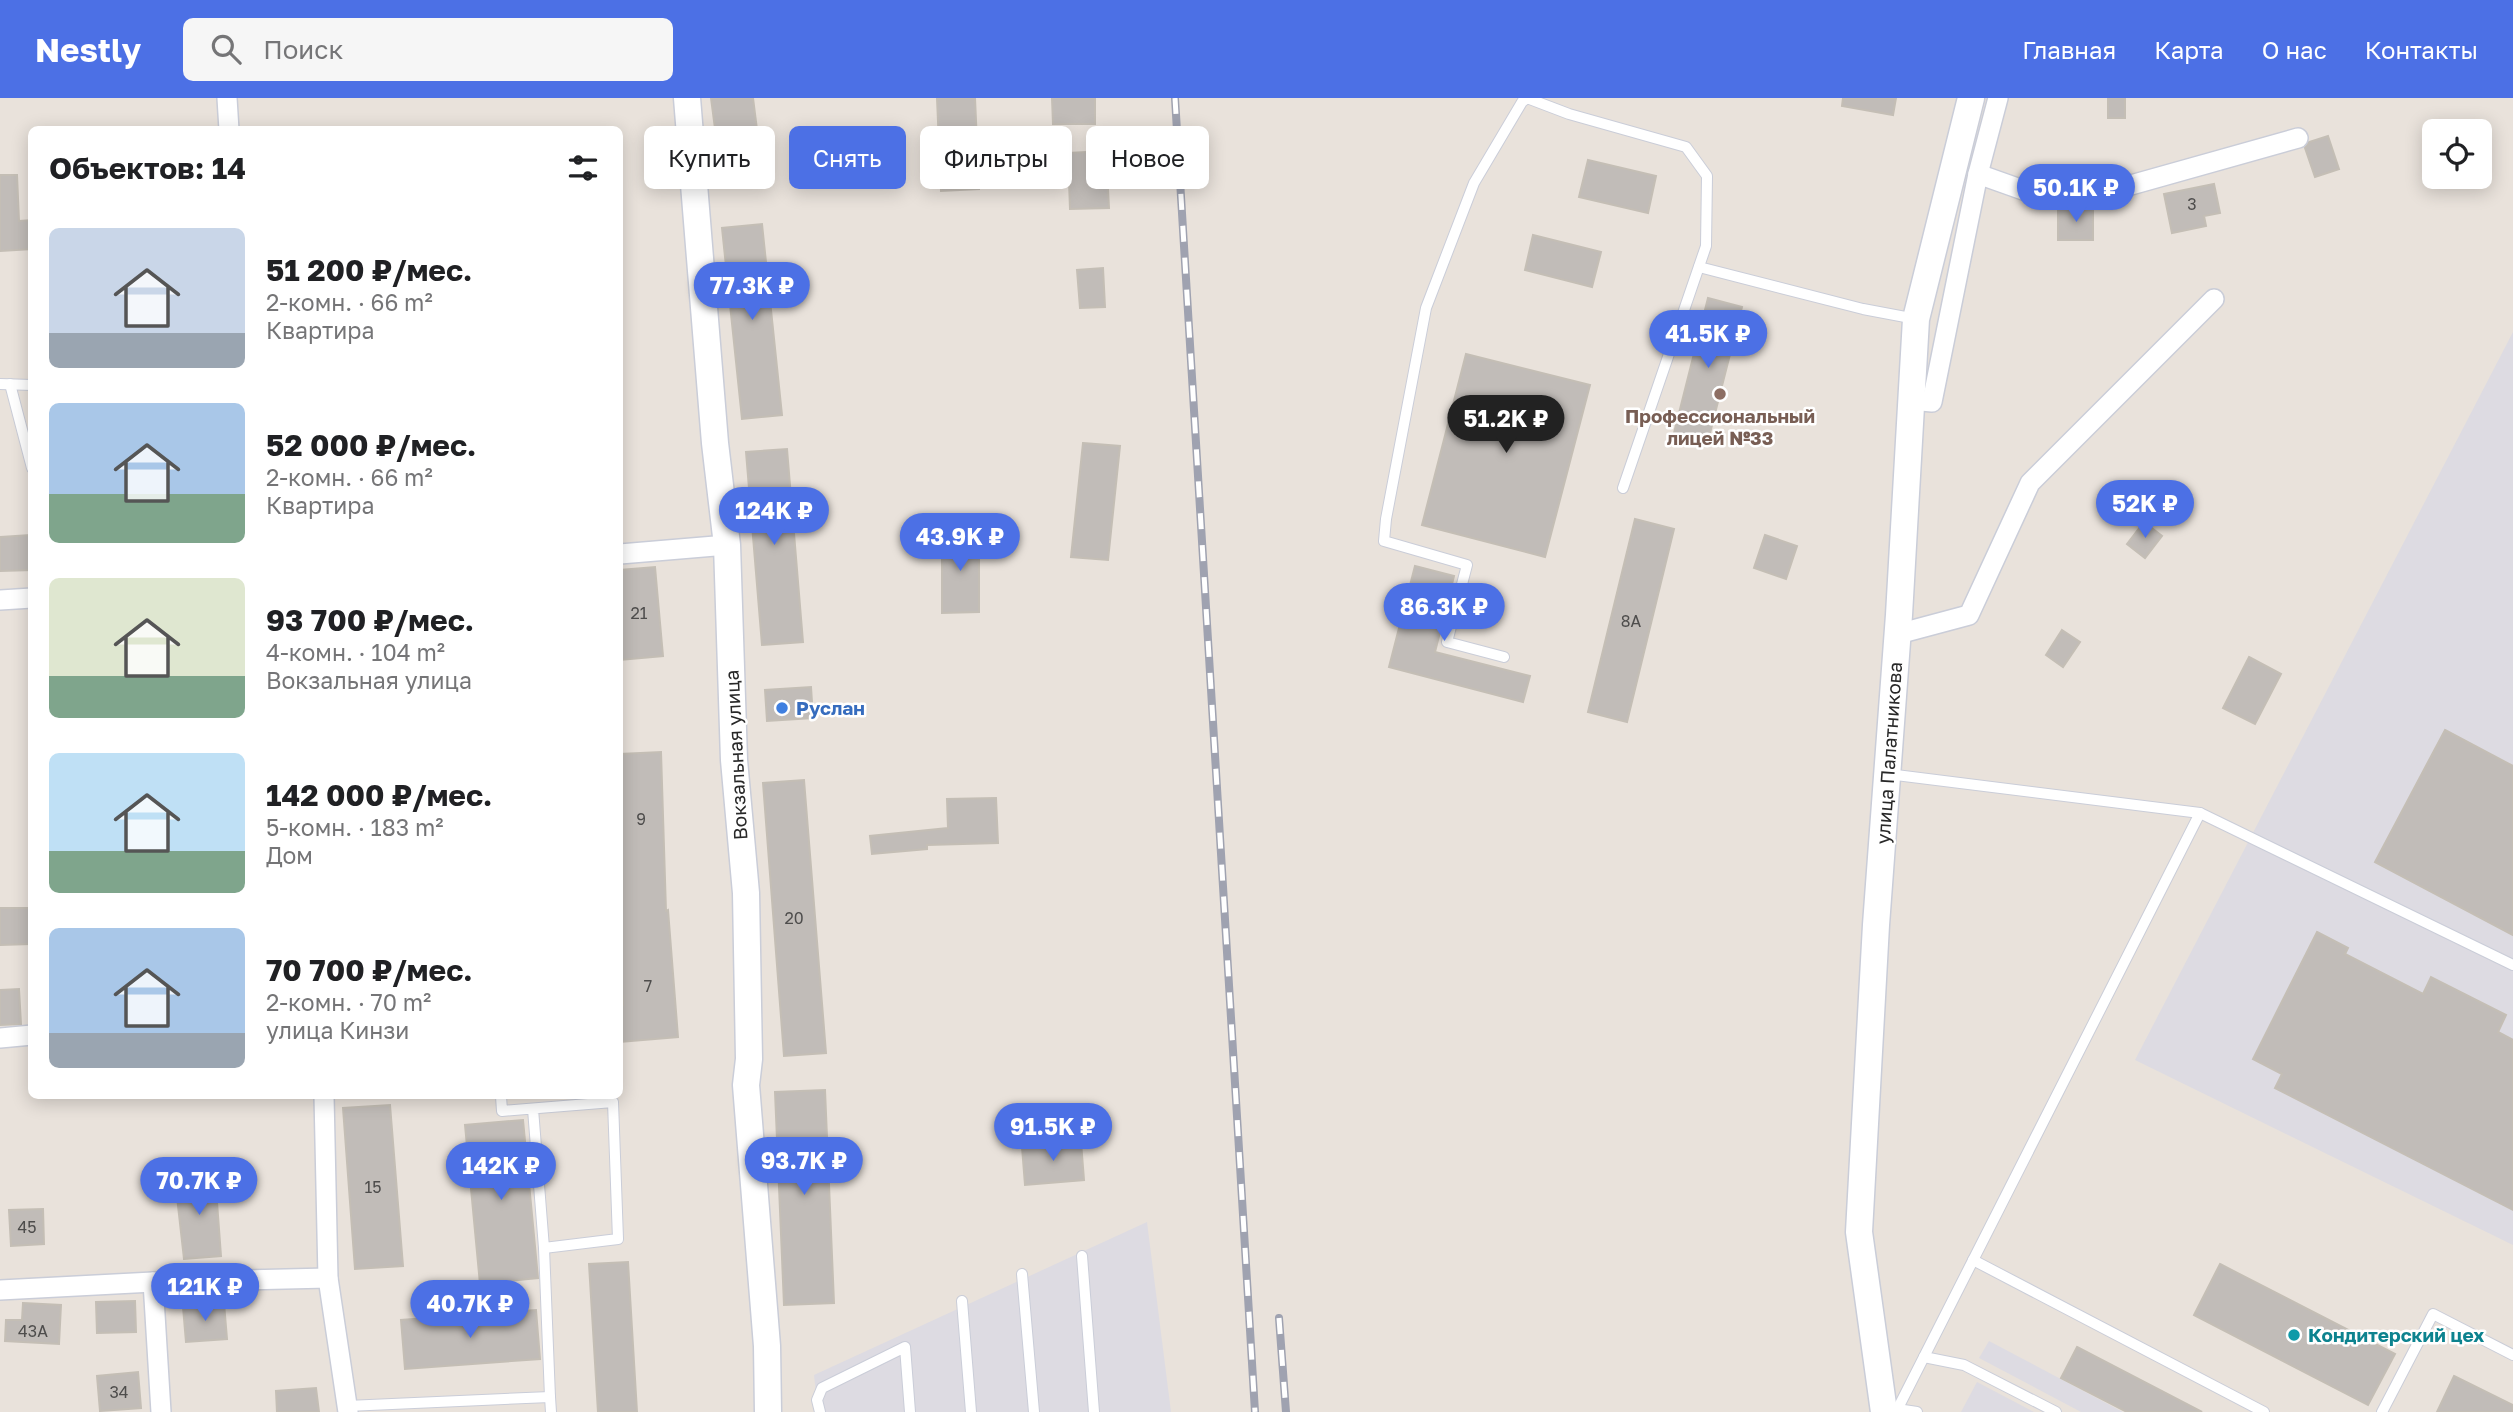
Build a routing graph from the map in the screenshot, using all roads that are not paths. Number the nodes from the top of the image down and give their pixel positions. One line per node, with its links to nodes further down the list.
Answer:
1 (227, 98): 5 (street)
2 (687, 98): 16 (street, Вокзальная улица)
3 (1971, 98): 10 (street, улица Палатникова)
4 (1998, 98): 7 (street)
5 (229, 126)
6 (2298, 138): 7 (street)
7 (1978, 174): 13 (street)
8 (1699, 267): 10 (lane); 15 (lane); 21 (lane)
9 (2214, 299): 20 (street)
10 (1916, 319): 13 (street, улица Палатникова)
11 (5, 384): 12 (lane); 14 (lane)
12 (28, 385)
13 (1911, 400): 20 (street, улица Палатникова)
14 (28, 455)
15 (1623, 488)
16 (727, 545): 17 (street); 45 (street, Вокзальная улица)
17 (623, 554)
18 (28, 598): 19 (street)
19 (0, 600)
20 (1898, 634): 22 (street, улица Палатникова)
21 (1504, 657)
22 (1887, 774): 23 (lane); 42 (street, улица Палатникова)
23 (2200, 814): 24 (lane); 32 (lane)
24 (2513, 965)
25 (28, 1035): 26 (street)
26 (0, 1038)
27 (324, 1099): 34 (street)
28 (501, 1099): 29 (lane)
29 (533, 1108): 30 (lane); 30 (lane)
30 (544, 1248): 40 (lane)
31 (1082, 1256): 50 (lane)
32 (1973, 1260): 39 (lane); 53 (lane)
33 (1022, 1274): 49 (lane)
34 (328, 1278): 35 (street); 41 (street)
35 (153, 1282): 36 (street); 43 (street)
36 (0, 1290)
37 (962, 1301): 48 (lane)
38 (2513, 1355): 54 (lane)
39 (1924, 1357): 42 (lane); 52 (lane)
40 (550, 1397): 41 (lane); 44 (lane)
41 (347, 1409)
42 (1892, 1411): 51 (lane)
43 (161, 1412)
44 (551, 1412)
45 (768, 1412)
46 (820, 1412): 47 (lane)
47 (910, 1412)
48 (971, 1412)
49 (1034, 1412)
50 (1094, 1412)
51 (1917, 1412)
52 (2056, 1412)
53 (2264, 1412)
54 (2382, 1412)

